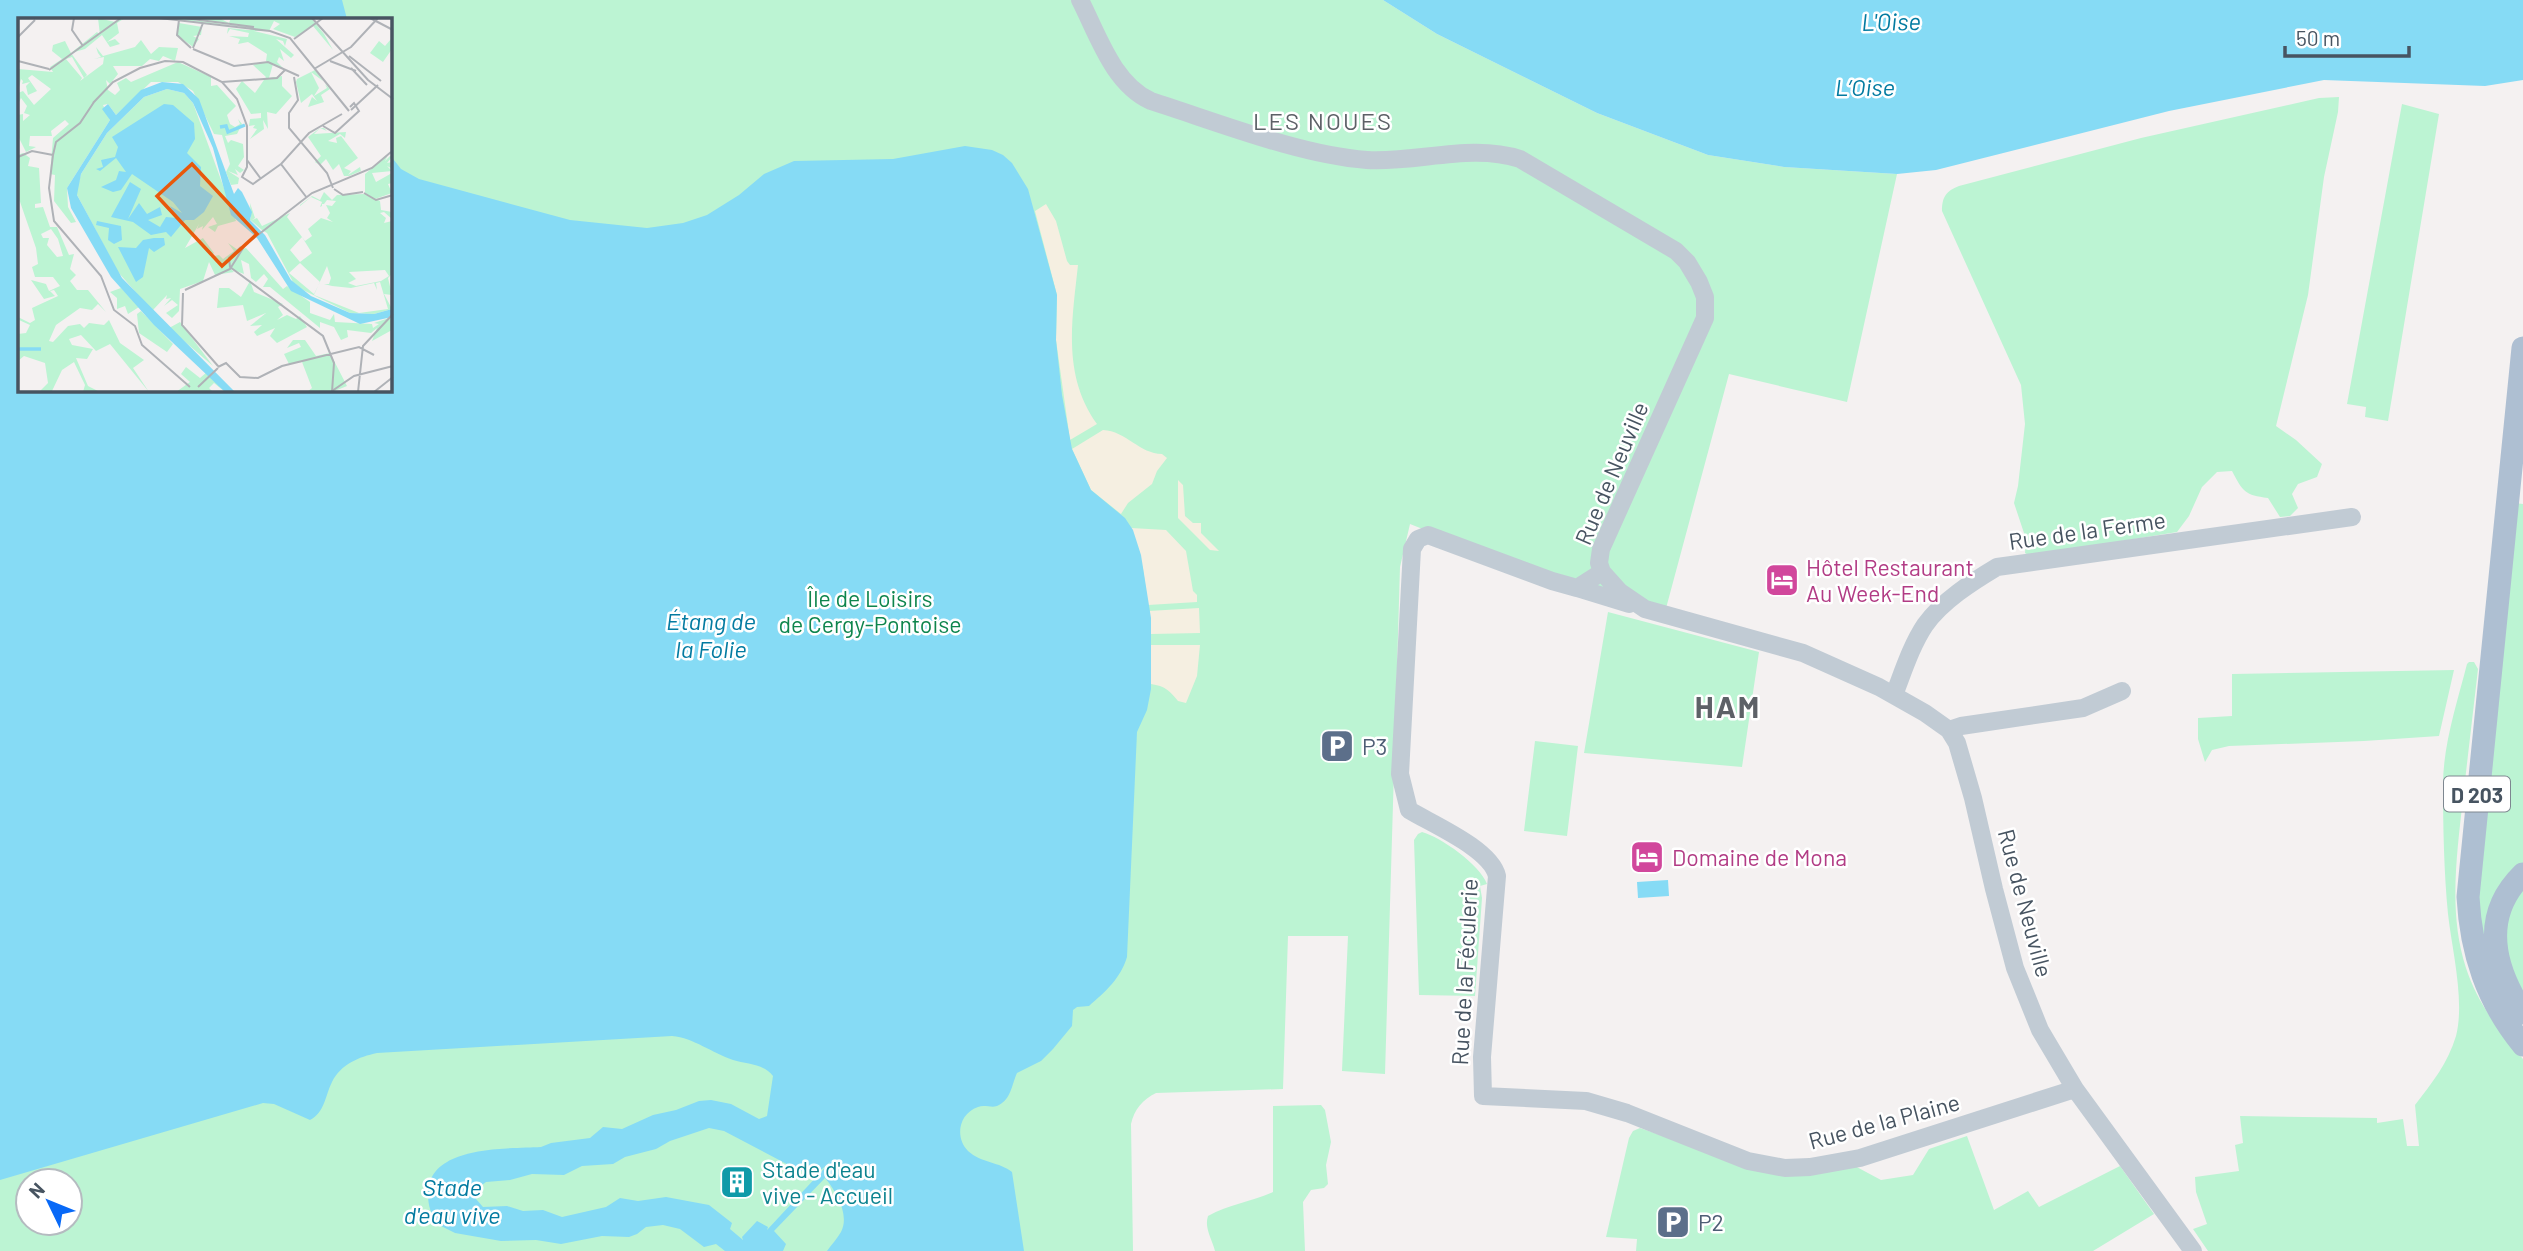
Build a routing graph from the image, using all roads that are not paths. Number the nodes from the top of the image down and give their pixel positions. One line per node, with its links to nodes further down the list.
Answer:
1 (1080, 0): 4 (street, Rue de Neuville)
2 (2523, 348): 12 (main road, D 203)
3 (2351, 517): 8 (street, Rue de la Ferme)
4 (1602, 572): 5 (street); 6 (street, Rue de Neuville)
5 (1577, 588): 6 (street); 14 (street, Rue de la Féculerie)
6 (1645, 609): 8 (street, Rue de Neuville)
7 (2122, 691): 9 (street)
8 (1894, 695): 9 (street, Rue de Neuville)
9 (1949, 730): 13 (street, Rue de Neuville)
10 (2523, 874): 11 (main road)
11 (2523, 1013)
12 (2523, 1045)
13 (2076, 1089): 14 (street, Rue de la Plaine); 15 (street, Rue de Neuville)
14 (1483, 1096)
15 (2193, 1251)

